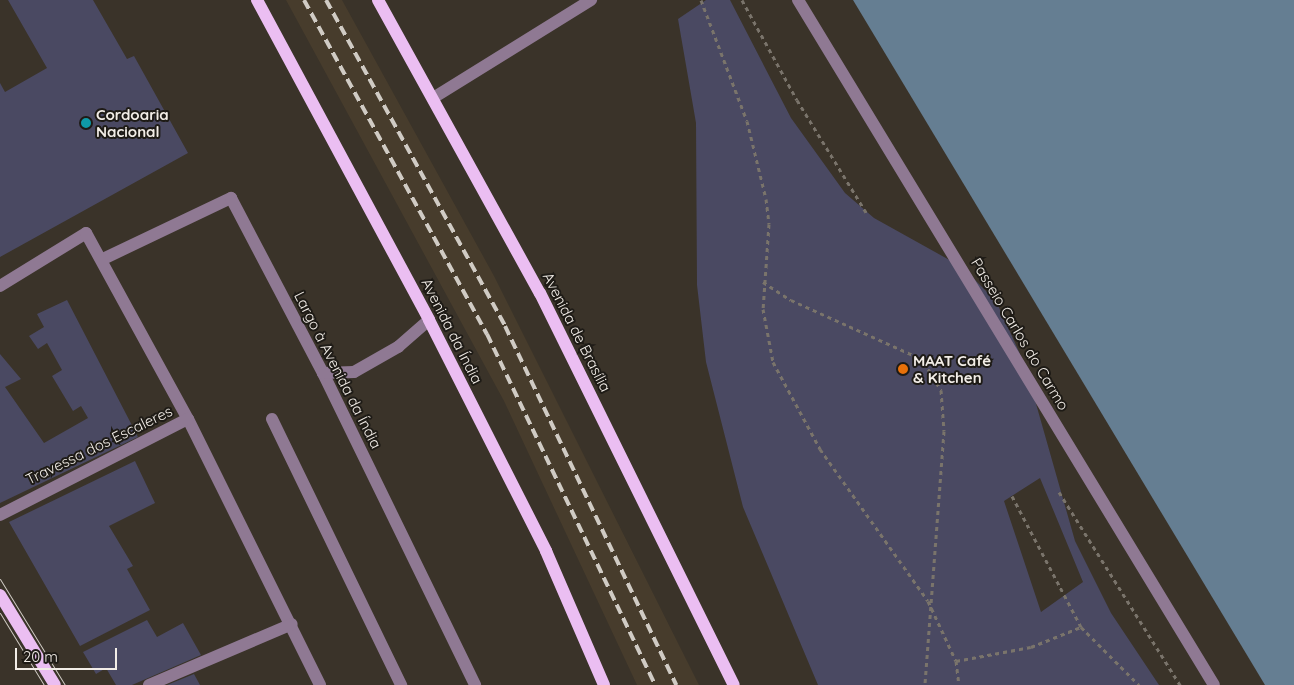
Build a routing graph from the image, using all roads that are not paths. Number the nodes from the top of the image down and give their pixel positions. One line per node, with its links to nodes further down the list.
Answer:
1 (257, 0): 8 (main road, Avenida da Índia)
2 (378, 0): 5 (main road, Avenida de Brasília)
3 (591, 0): 5 (street)
4 (798, 0): 22 (street, Passeio Carlos do Carmo)
5 (433, 98): 21 (main road, Avenida de Brasília)
6 (103, 259): 7 (street); 9 (street, Largo à Avenida da Índia); 10 (street)
7 (0, 286)
8 (429, 320): 9 (street); 20 (main road, Avenida da Índia)
9 (323, 373): 19 (street, Largo à Avenida da Índia)
10 (188, 419): 12 (street, Travessa dos Escaleres); 14 (street)
11 (272, 419): 18 (street)
12 (0, 515)
13 (0, 595): 15 (main road)
14 (292, 624): 16 (street); 17 (street)
15 (55, 685)
16 (149, 685)
17 (320, 685)
18 (401, 685)
19 (475, 685)
20 (604, 685)
21 (734, 685)
22 (1214, 685)

